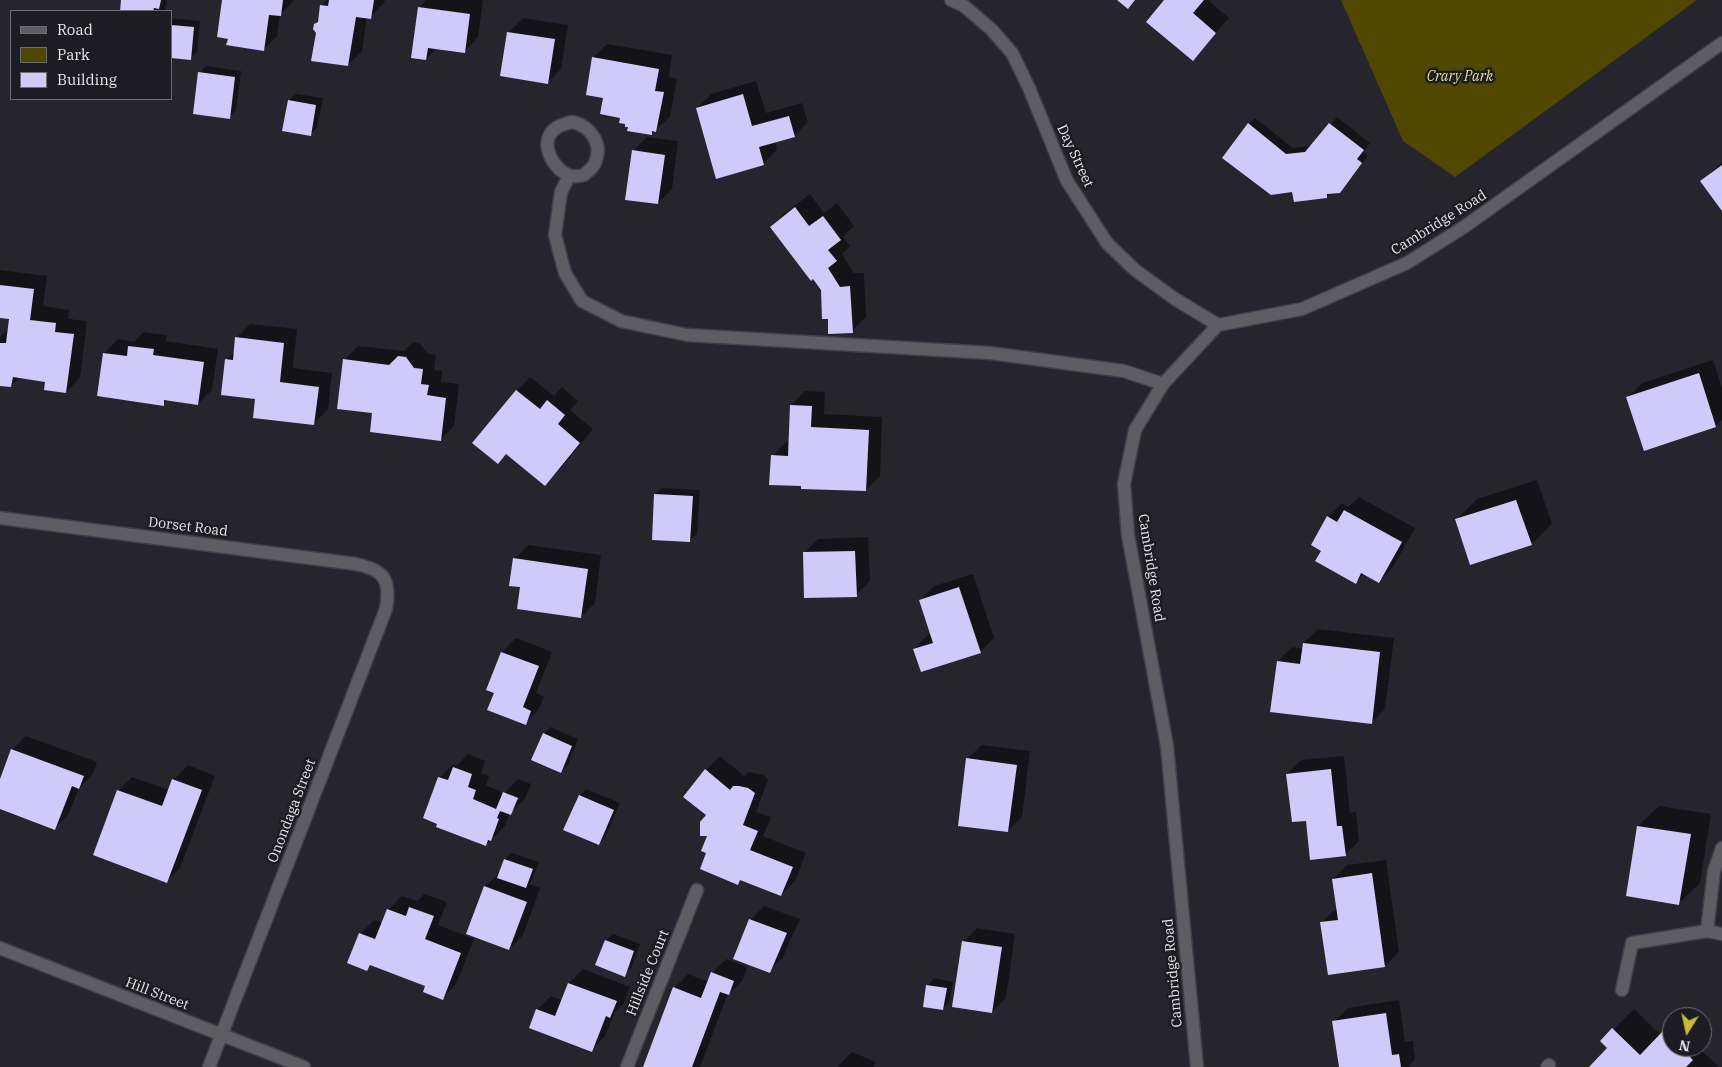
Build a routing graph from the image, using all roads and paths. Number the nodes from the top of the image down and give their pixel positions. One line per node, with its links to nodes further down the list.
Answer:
1 (952, 0): 4 (street, Day Street)
2 (1722, 43): 4 (street, Cambridge Road)
3 (569, 176): 3 (street); 5 (street)
4 (1218, 326): 5 (street, Cambridge Road)
5 (1163, 384): 18 (street, Cambridge Road)
6 (0, 518): 7 (street, Dorset Road)
7 (372, 568): 14 (street, Onondaga Street)
8 (1722, 848): 10 (street)
9 (697, 890): 17 (street, Hillside Court)
10 (1707, 931): 11 (street); 13 (street)
11 (1722, 934)
12 (0, 948): 14 (street, Hill Street)
13 (1622, 990)
14 (222, 1035): 15 (street, Onondaga Street); 16 (street, Hill Street)
15 (209, 1067)
16 (304, 1067)
17 (627, 1067)
18 (1197, 1067)

